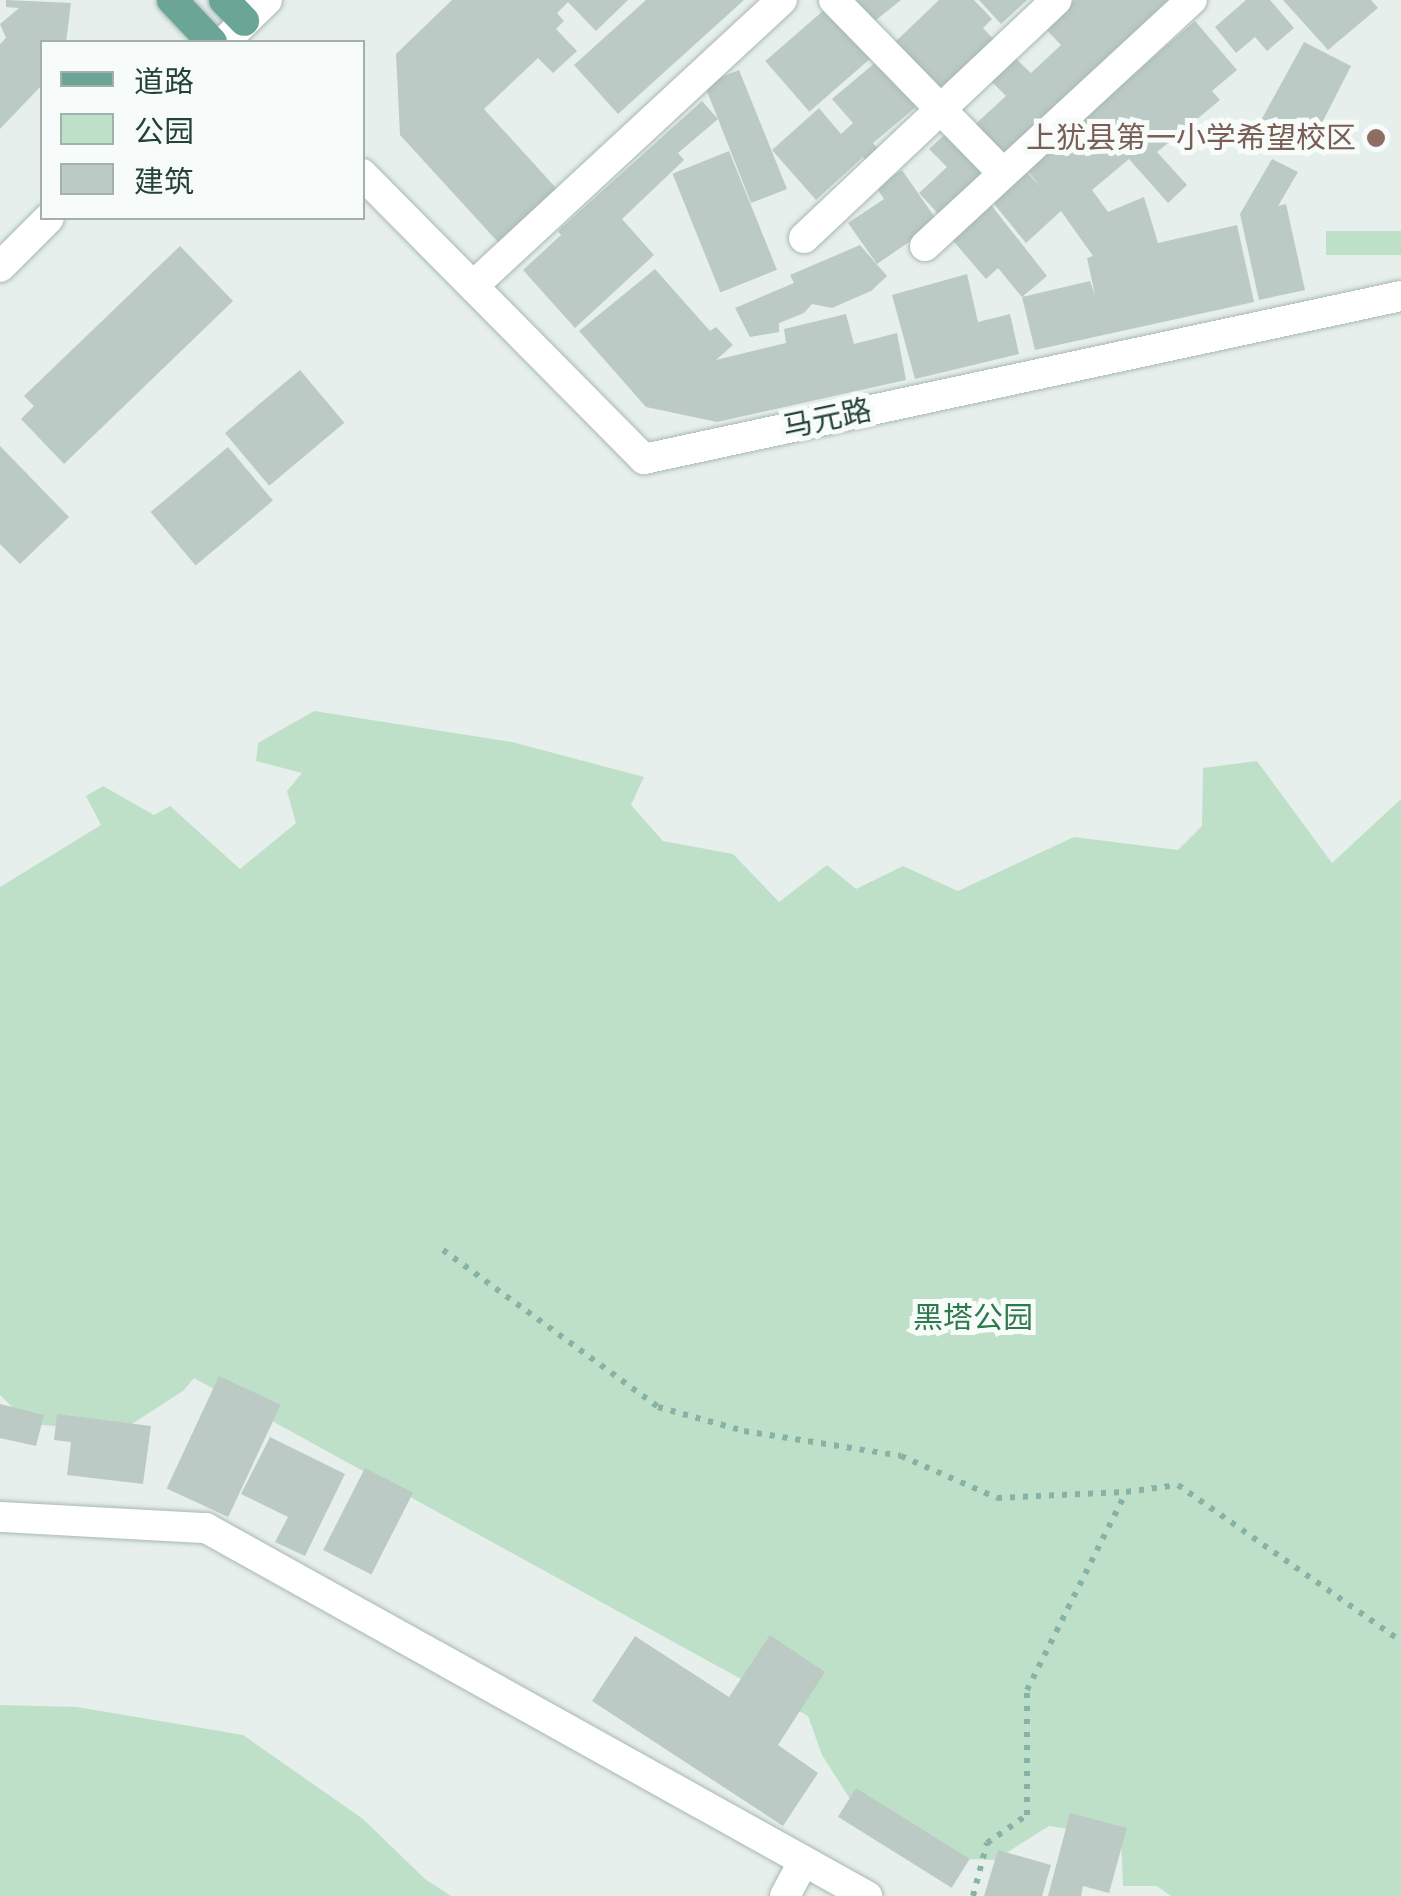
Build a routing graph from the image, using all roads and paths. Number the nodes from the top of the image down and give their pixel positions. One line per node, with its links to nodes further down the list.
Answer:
1 (172, 0): 7 (main road)
2 (267, 0): 7 (street)
3 (782, 0): 15 (street)
4 (834, 0): 8 (street)
5 (1057, 0): 8 (street)
6 (1192, 0): 9 (street)
7 (227, 31)
8 (941, 110): 9 (street); 12 (street)
9 (1002, 172): 13 (street)
10 (365, 177): 15 (street, 马元路)
11 (47, 220): 14 (street)
12 (804, 238)
13 (925, 246)
14 (0, 267)
15 (473, 286): 16 (street, 马元路)
16 (1401, 296)
17 (444, 1250): 18 (path)
18 (1126, 1492): 20 (path); 24 (path)
19 (0, 1516): 21 (street)
20 (1401, 1641)
21 (803, 1862): 22 (street); 23 (street)
22 (784, 1896)
23 (867, 1896)
24 (973, 1896)

